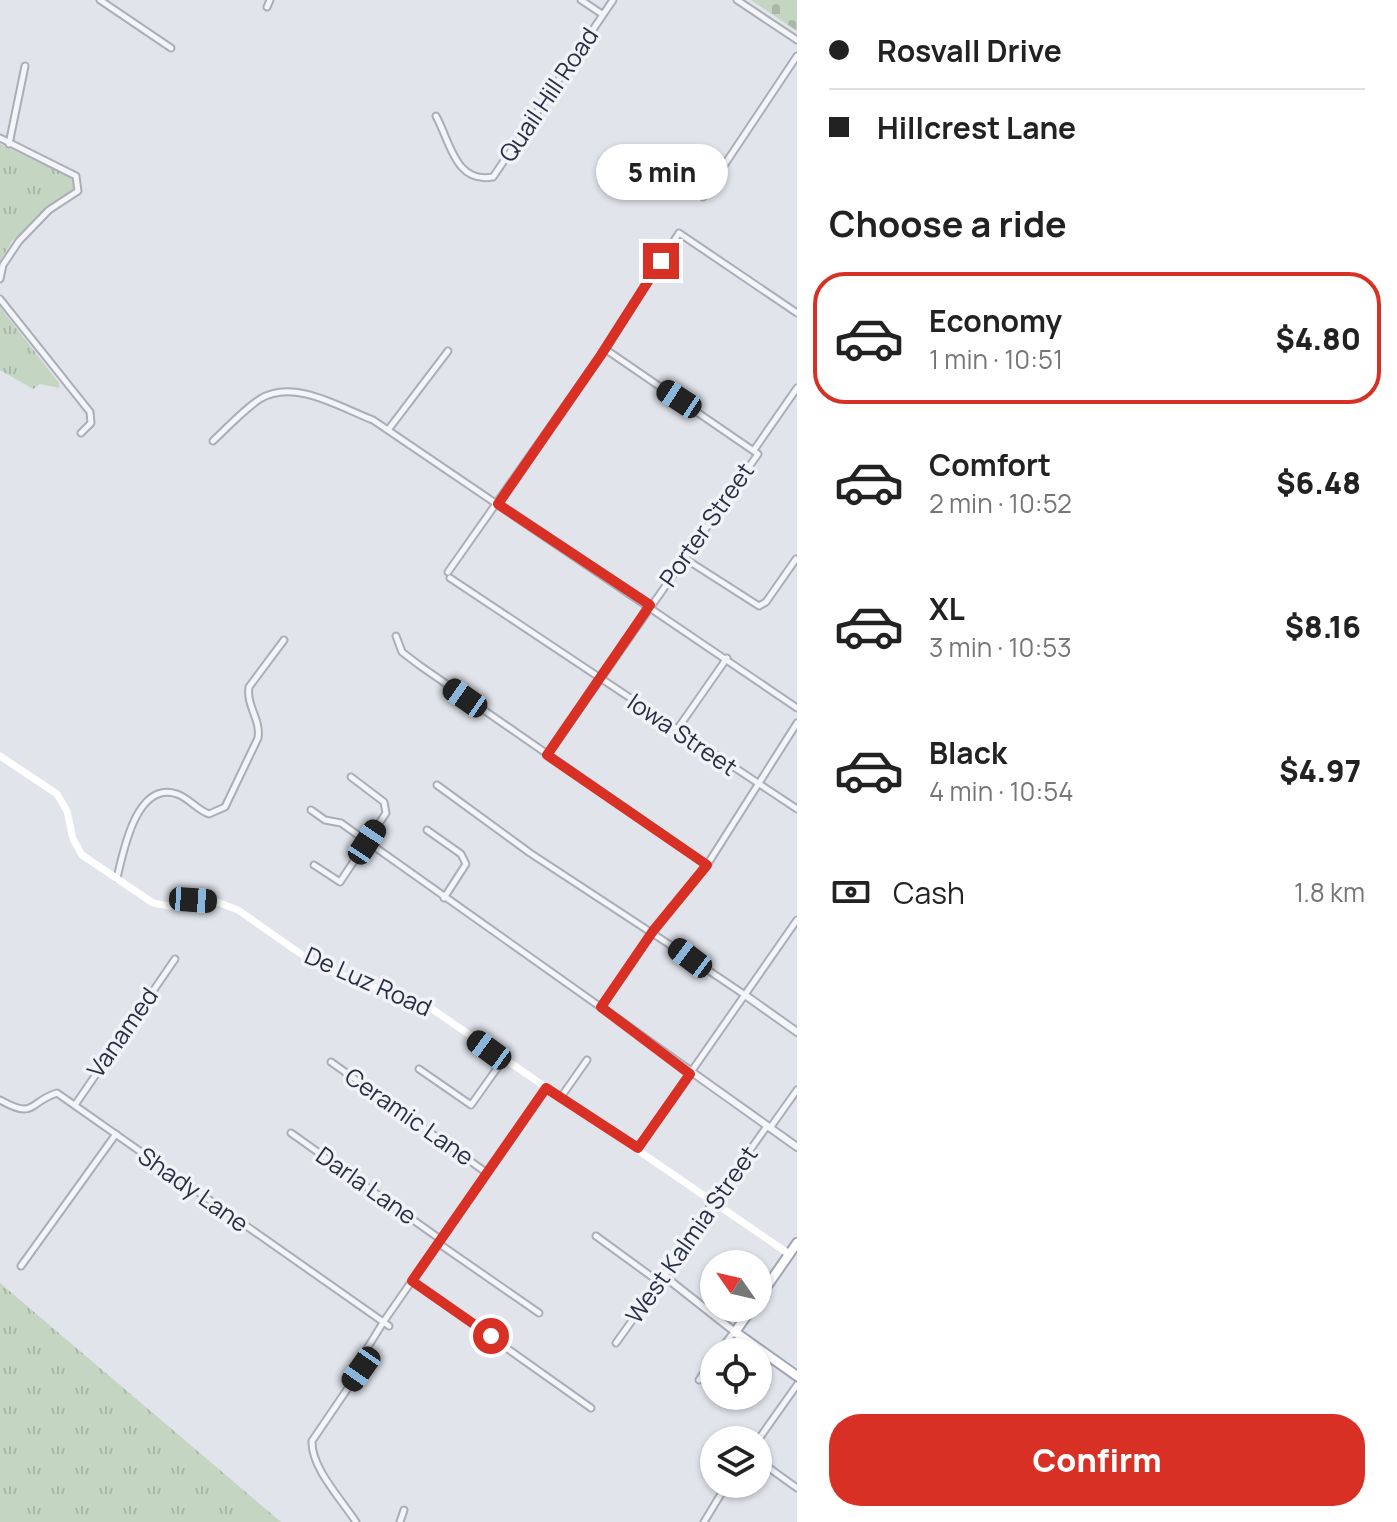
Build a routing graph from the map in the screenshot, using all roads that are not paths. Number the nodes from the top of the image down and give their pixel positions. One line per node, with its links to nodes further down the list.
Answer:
1 (100, 0): 9 (street)
2 (270, 0): 6 (street)
3 (581, 0): 7 (street, Quail Hill Road)
4 (613, 0): 7 (street, Quail Hill Road)
5 (737, 0): 8 (street)
6 (267, 7)
7 (602, 14): 12 (street, Quail Hill Road)
8 (797, 40)
9 (171, 48)
10 (797, 56): 15 (street)
11 (25, 66): 14 (street)
12 (436, 116)
13 (0, 138): 14 (street)
14 (9, 144): 16 (street)
15 (703, 197)
16 (0, 279)
17 (0, 299): 23 (street)
18 (797, 313): 19 (street)
19 (605, 349): 25 (street); 26 (street)
20 (448, 351): 22 (street)
21 (797, 388): 25 (street, Porter Street)
22 (388, 430): 24 (street); 26 (street)
23 (81, 433)
24 (213, 441)
25 (756, 452): 27 (street, Porter Street)
26 (498, 504): 29 (street); 33 (street, Iowa Street)
27 (684, 558): 28 (street); 29 (street, Porter Street)
28 (796, 559)
29 (650, 605): 32 (street); 33 (street, Porter Street)
30 (396, 636): 37 (street)
31 (284, 640): 48 (street)
32 (727, 658): 34 (street); 36 (street)
33 (599, 679): 36 (street, Iowa Street); 37 (street, Porter Street)
34 (797, 708)
35 (797, 723): 41 (street)
36 (676, 731): 41 (street, Iowa Street)
37 (547, 755): 47 (street)
38 (0, 756): 48 (main road, De Luz Road)
39 (351, 777): 45 (street)
40 (437, 785): 51 (street)
41 (760, 785): 42 (street, Iowa Street); 47 (street)
42 (797, 809)
43 (311, 810): 45 (street)
44 (427, 830): 49 (street)
45 (367, 842): 46 (street); 49 (street)
46 (314, 865)
47 (707, 865): 51 (street)
48 (117, 878): 59 (main road, De Luz Road)
49 (444, 898): 56 (street)
50 (797, 920): 55 (street)
51 (653, 931): 52 (street); 56 (street)
52 (690, 958)
53 (175, 959): 68 (street, Vanamed)
54 (696, 962): 55 (street)
55 (745, 995): 58 (street); 63 (street)
56 (601, 1007): 57 (street)
57 (616, 1018): 63 (street)
58 (797, 1032)
59 (503, 1060): 62 (street); 64 (main road, De Luz Road)
60 (587, 1060): 66 (street)
61 (331, 1062): 74 (street, Ceramic Lane)
62 (419, 1069)
63 (690, 1074): 69 (street); 73 (street)
64 (546, 1088): 66 (main road, De Luz Road); 74 (street)
65 (797, 1090): 69 (street, West Kalmia Street)
66 (561, 1097): 73 (main road, De Luz Road)
67 (0, 1100): 68 (street, Shady Lane)
68 (76, 1106): 71 (street, Shady Lane)
69 (768, 1127): 72 (street); 75 (street, West Kalmia Street)
70 (291, 1133): 77 (street, Darla Lane)
71 (116, 1134): 80 (street); 87 (street, Shady Lane)
72 (797, 1147)
73 (638, 1148): 75 (main road, De Luz Road)
74 (487, 1173): 77 (street)
75 (715, 1200): 79 (main road, De Luz Road); 81 (street, West Kalmia Street)
76 (596, 1236): 83 (street)
77 (439, 1241): 82 (street); 85 (street, Darla Lane)
78 (797, 1243): 79 (main road)
79 (793, 1256): 84 (main road)
80 (21, 1266)
81 (664, 1276): 83 (street, West Kalmia Street); 88 (street)
82 (412, 1281): 87 (street); 93 (street)
83 (659, 1282): 90 (street, West Kalmia Street)
84 (772, 1282)
85 (539, 1313)
86 (742, 1322): 88 (main road)
87 (386, 1324): 99 (street)
88 (735, 1332): 89 (street); 91 (main road)
89 (730, 1338)
90 (616, 1343)
91 (797, 1376)
92 (797, 1385): 94 (street)
93 (591, 1408)
94 (768, 1426)
95 (772, 1470): 96 (street)
96 (797, 1488)
97 (719, 1498): 101 (street)
98 (404, 1510): 100 (street)
99 (356, 1522)
100 (400, 1522)
101 (704, 1522)

